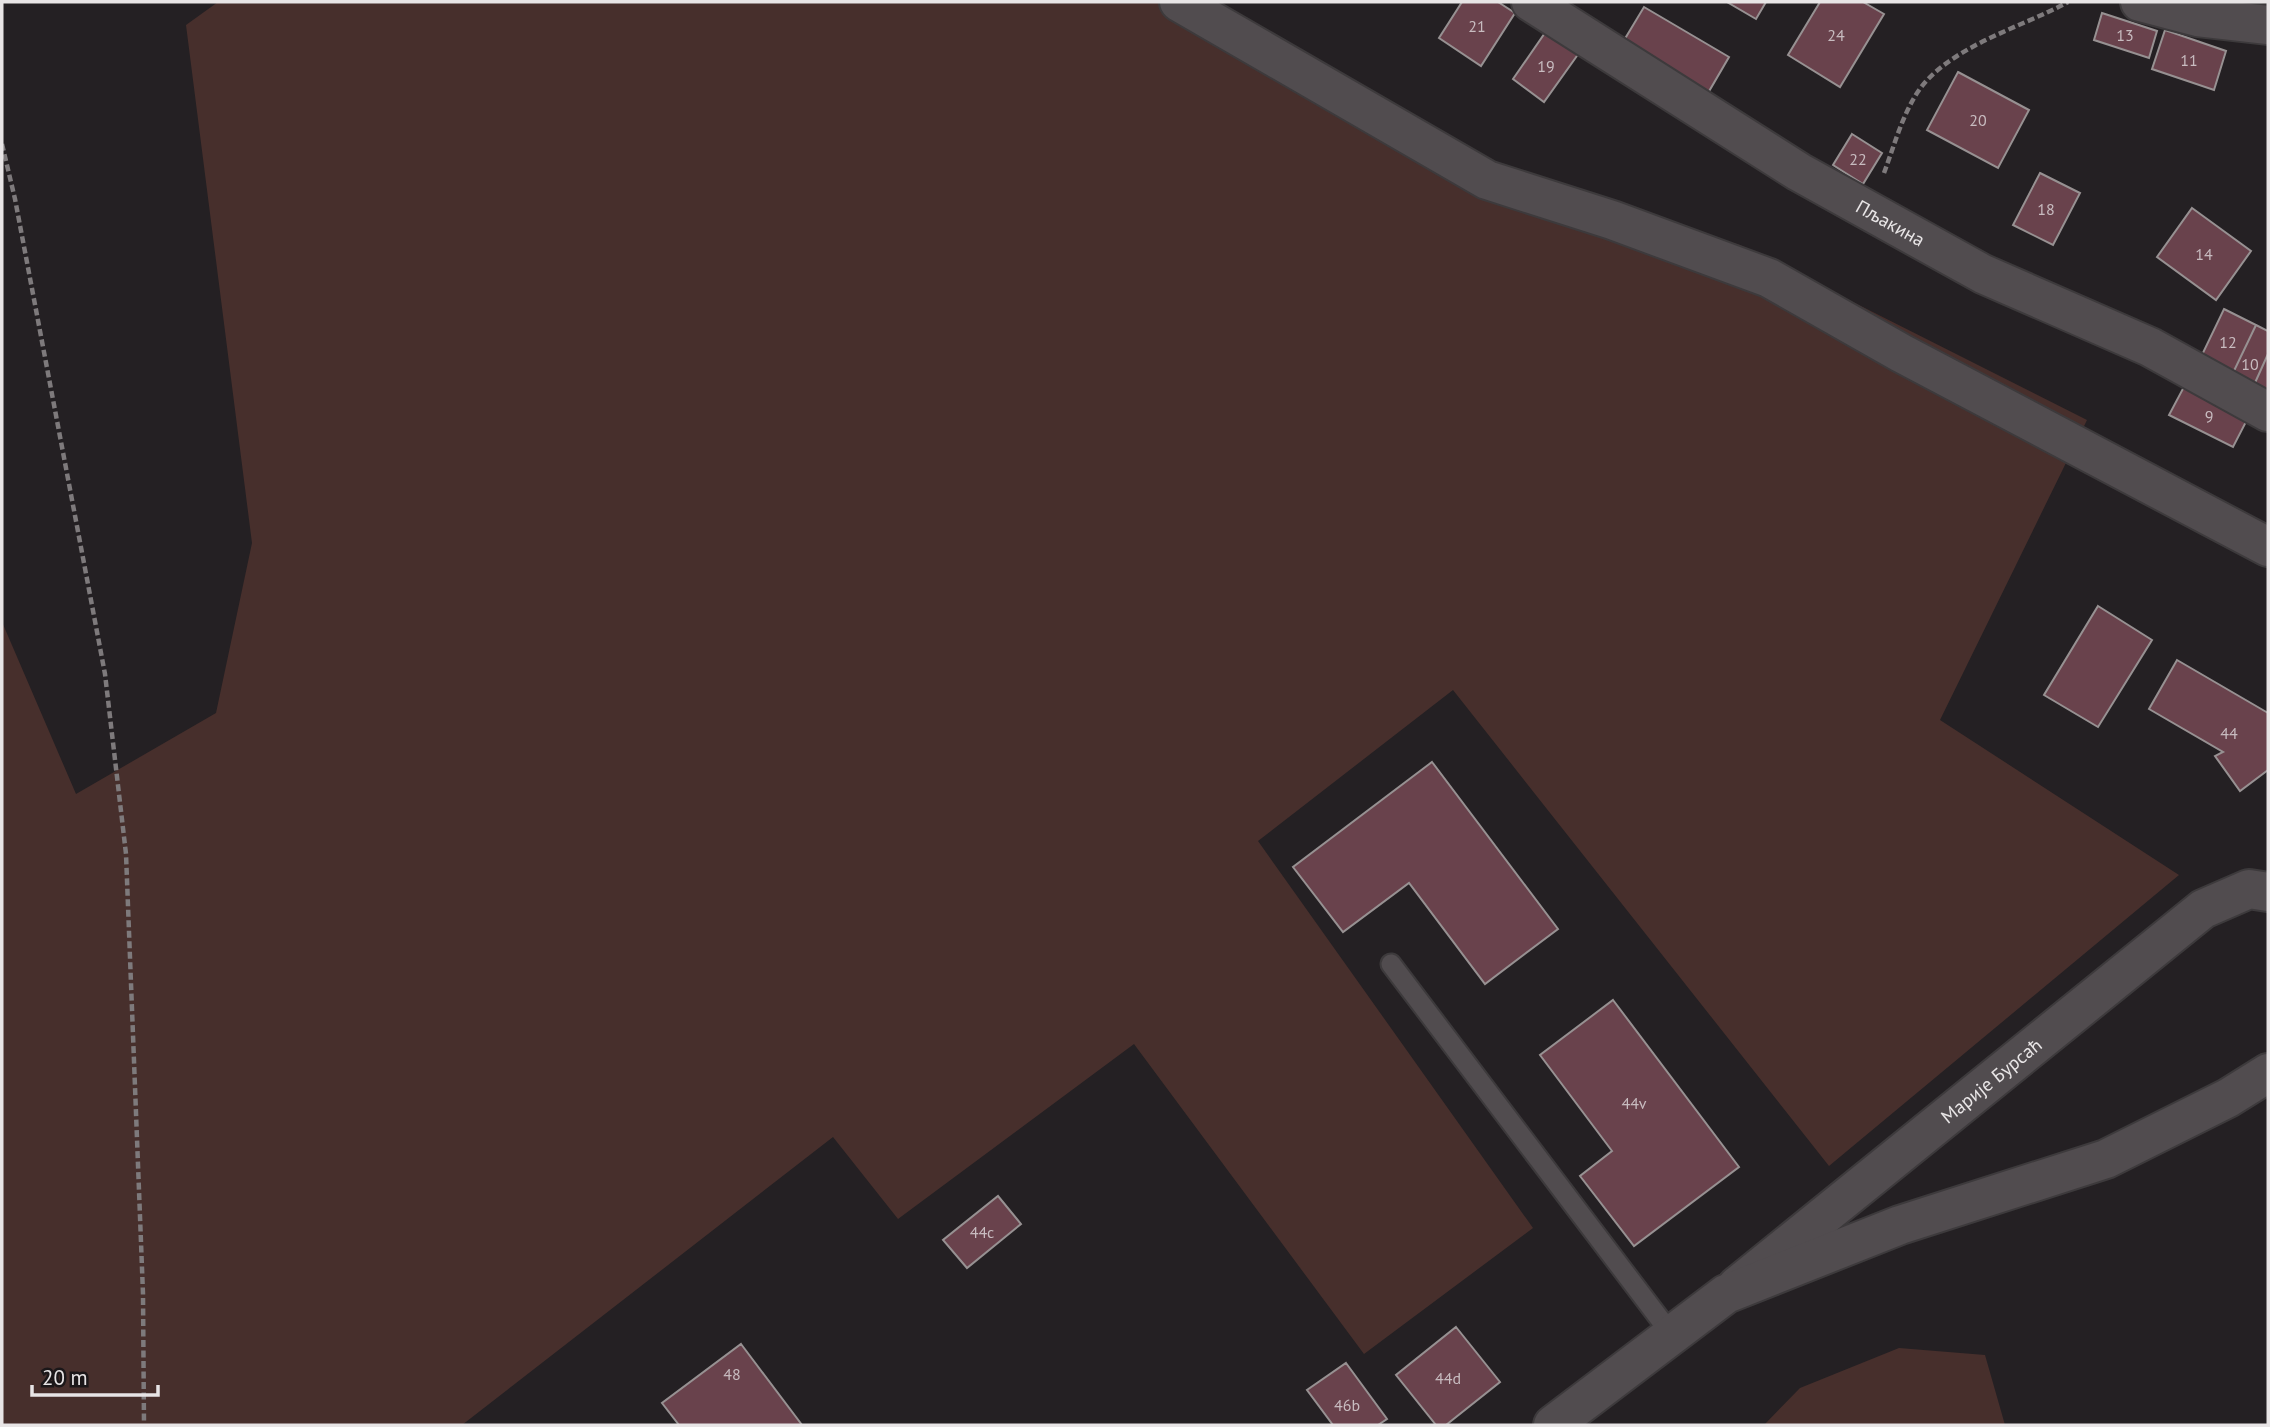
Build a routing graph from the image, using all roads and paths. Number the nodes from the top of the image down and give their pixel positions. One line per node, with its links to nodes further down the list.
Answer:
1 (1179, 2): 9 (street)
2 (1531, 2): 7 (street, Пљакина)
3 (2068, 2): 7 (path)
4 (2140, 2): 5 (street)
5 (2268, 25)
6 (2, 144): 15 (path)
7 (1868, 211): 8 (street, Пљакина)
8 (2268, 412)
9 (2268, 547)
10 (2262, 884): 13 (street, Марије Бурсаћ)
11 (1391, 964): 14 (lane)
12 (2268, 1073): 13 (street, Марије Бурсаћ)
13 (1726, 1294): 14 (street, Марије Бурсаћ)
14 (1672, 1335): 16 (street, Марије Бурсаћ)
15 (144, 1425)
16 (1553, 1425)

